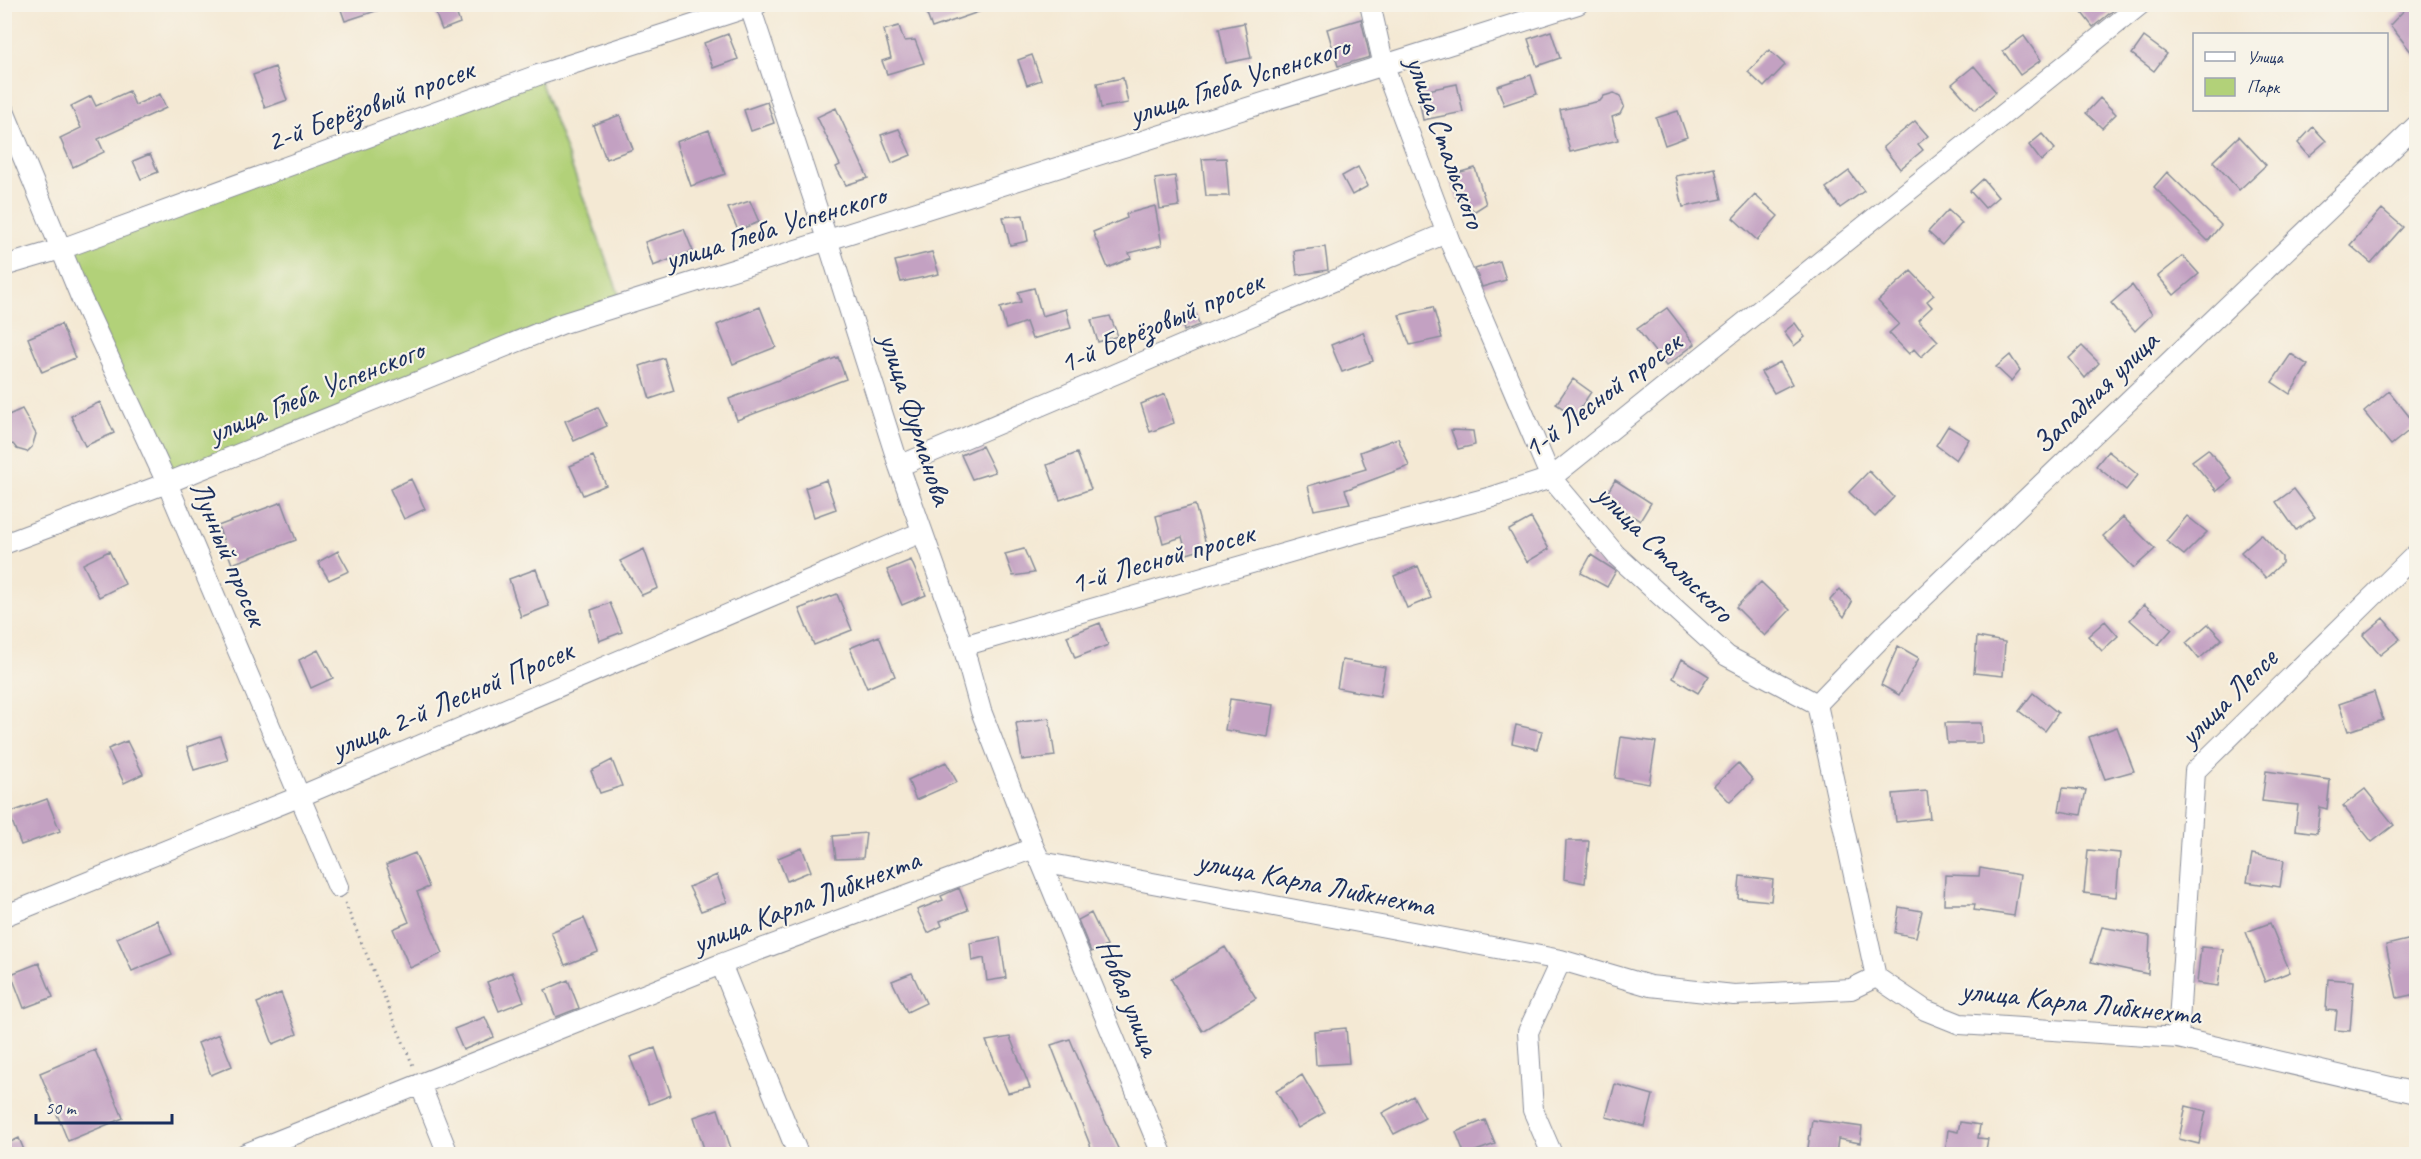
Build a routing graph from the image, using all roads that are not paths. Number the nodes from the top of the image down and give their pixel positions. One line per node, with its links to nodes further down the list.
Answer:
1 (1370, 4): 5 (street, улица Стальского)
2 (1578, 4): 5 (street, улица Глеба Успенского)
3 (2141, 4): 13 (street, 1-й Лесной просек)
4 (752, 5): 9 (street, улица Фурманова); 10 (street, 2-й Берёзовый просек)
5 (1384, 66): 8 (street, улица Стальского); 9 (street, улица Глеба Успенского)
6 (4, 111): 10 (street, Лунный просек)
7 (2416, 126): 19 (street, Западная улица)
8 (1446, 233): 12 (street, 1-й Берёзовый просек); 13 (street, улица Стальского)
9 (828, 242): 12 (street, улица Фурманова); 14 (street, улица Глеба Успенского)
10 (61, 249): 11 (street, 2-й Берёзовый просек); 14 (street, Лунный просек)
11 (4, 266)
12 (899, 466): 15 (street, улица Фурманова)
13 (1551, 478): 18 (street, 1-й Лесной просек); 19 (street, улица Стальского)
14 (167, 483): 16 (street, улица Глеба Успенского); 20 (street, Лунный просек)
15 (922, 532): 18 (street, улица Фурманова); 20 (street, улица 2-й Лесной Просек)
16 (4, 544)
17 (2416, 554): 27 (street, улица Лепсе)
18 (963, 646): 21 (street, улица Фурманова)
19 (1816, 704): 26 (street)
20 (301, 796): 22 (street, Лунный просек); 23 (street, улица 2-й Лесной Просек)
21 (1038, 855): 24 (street, улица Карла Либкнехта); 25 (street, улица Карла Либкнехта); 33 (street, Новая улица)
22 (339, 887)
23 (4, 916)
24 (1561, 960): 26 (street, улица Карла Либкнехта); 34 (street)
25 (721, 964): 28 (street, улица Карла Либкнехта); 32 (street)
26 (1876, 977): 27 (street, улица Карла Либкнехта)
27 (2178, 1038): 29 (street, улица Карла Либкнехта)
28 (420, 1084): 30 (street, улица Карла Либкнехта); 31 (street)
29 (2416, 1093)
30 (244, 1155)
31 (448, 1155)
32 (798, 1155)
33 (1162, 1155)
34 (1552, 1155)

